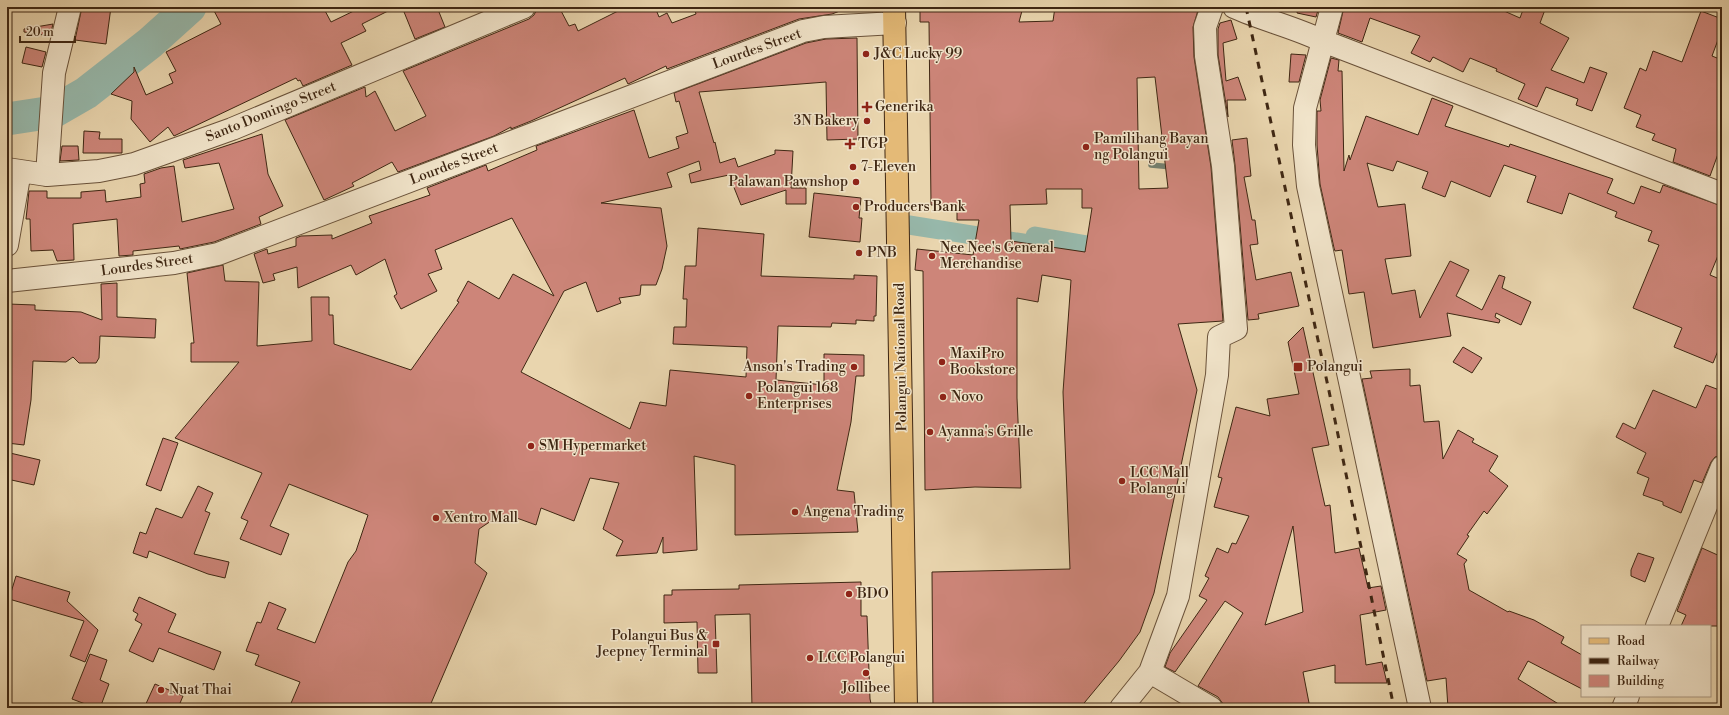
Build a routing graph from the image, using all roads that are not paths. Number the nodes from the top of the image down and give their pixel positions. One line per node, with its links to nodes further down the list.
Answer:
1 (70, 7): 9 (street)
2 (524, 7): 9 (street, Santo Domingo Street)
3 (1212, 7): 15 (street)
4 (1234, 7): 7 (street)
5 (1332, 7): 7 (street)
6 (894, 15): 12 (street, Lourdes Street); 17 (main road, Polangui National Road)
7 (1323, 41): 10 (street); 20 (street)
8 (14, 170): 9 (street, Santo Domingo Street); 11 (street)
9 (47, 175)
10 (1722, 194)
11 (7, 245)
12 (7, 281)
13 (1722, 467): 14 (street)
14 (1657, 625)
15 (1150, 672): 18 (street); 19 (street)
16 (1628, 697): 21 (street)
17 (906, 708)
18 (1122, 708)
19 (1211, 708)
20 (1420, 708)
21 (1623, 708)

